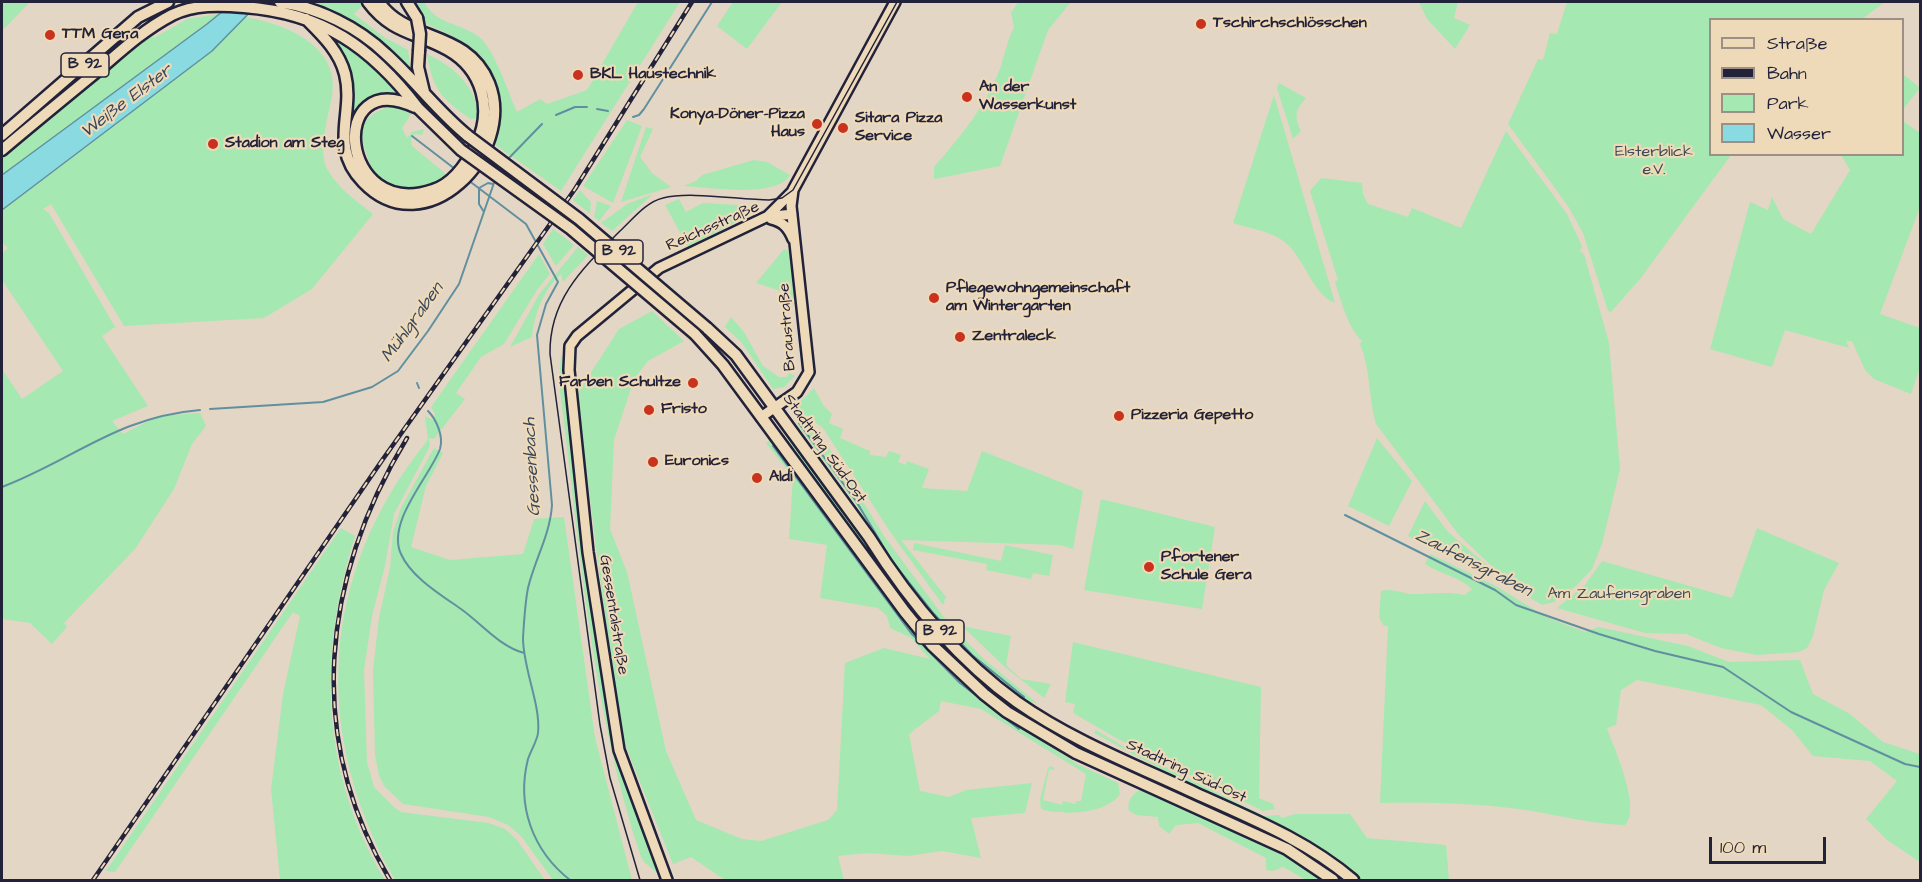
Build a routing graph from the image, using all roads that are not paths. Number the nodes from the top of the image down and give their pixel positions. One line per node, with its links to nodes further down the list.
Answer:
1 (175, 2): 8 (main road)
2 (368, 2): 10 (main road)
3 (379, 2): 10 (main road)
4 (406, 2): 10 (main road)
5 (895, 2): 16 (main road)
6 (165, 3): 8 (main road); 13 (main road, B 92)
7 (283, 6): 8 (main road, B 92); 9 (main road, B 92); 11 (main road, Stadtring Süd-Ost / B 92)
8 (181, 12): 14 (main road, B 92)
9 (306, 19): 12 (main road, Stadtring Süd-Ost / B 92); 15 (main road)
10 (411, 26): 11 (main road, bridge); 15 (main road)
11 (426, 98): 21 (main road, Stadtring Süd-Ost / B 92, bridge)
12 (418, 108): 15 (main road); 22 (main road, Stadtring Süd-Ost / B 92, bridge)
13 (2, 135)
14 (2, 150)
15 (457, 180)
16 (794, 190): 17 (main road, Braustraße); 18 (main road)
17 (792, 214): 18 (main road, Reichsstraße); 19 (main road, Braustraße)
18 (766, 217): 19 (main road); 20 (main road, Reichsstraße)
19 (796, 246): 21 (main road, Braustraße)
20 (570, 346): 23 (main road, Gessentalstraße)
21 (775, 408): 22 (main road, Braustraße); 25 (main road, Stadtring Süd-Ost / B 92)
22 (761, 417): 24 (main road, Stadtring Süd-Ost / B 92)
23 (667, 880)
24 (1333, 880)
25 (1353, 880)

